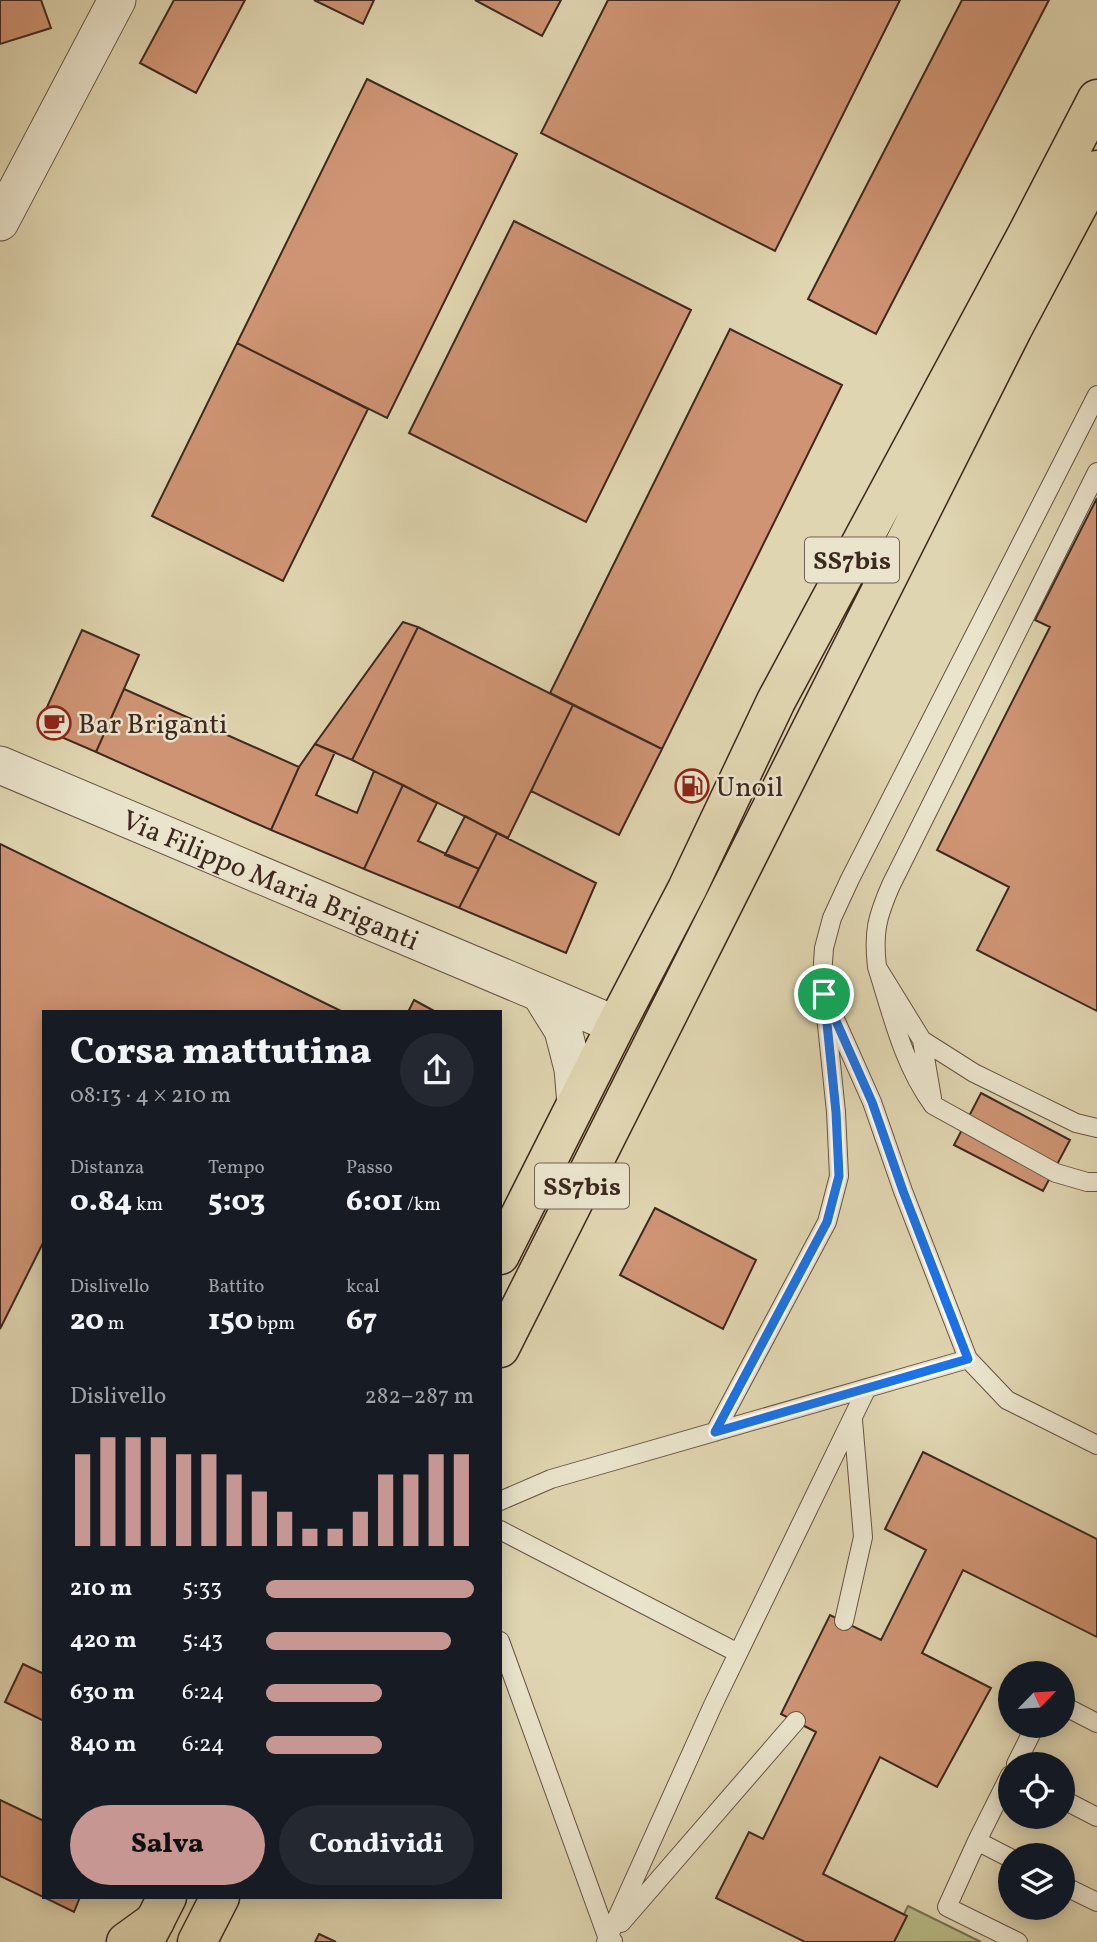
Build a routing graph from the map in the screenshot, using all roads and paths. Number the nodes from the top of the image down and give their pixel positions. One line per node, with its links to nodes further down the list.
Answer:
1 (117, 0): 4 (street)
2 (1097, 99): 11 (main road, SS7bis)
3 (1097, 170): 13 (main road, SS7bis)
4 (0, 222)
5 (1097, 396): 10 (lane)
6 (1097, 472): 8 (lane)
7 (0, 765): 9 (street, Via Filippo Maria Briganti)
8 (877, 967): 12 (lane); 15 (lane)
9 (540, 993): 11 (street, Via Filippo Maria Briganti); 14 (street)
10 (824, 994): 20 (lane); 23 (lane)
11 (616, 1025): 13 (main road); 14 (main road, SS7bis)
12 (922, 1040): 15 (lane); 16 (lane)
13 (654, 1043): 19 (main road, SS7bis)
14 (576, 1104): 18 (main road, SS7bis)
15 (933, 1105): 17 (lane)
16 (1097, 1128)
17 (1097, 1182)
18 (502, 1251)
19 (502, 1344)
20 (968, 1359): 21 (lane); 24 (lane)
21 (867, 1388): 22 (lane); 23 (lane)
22 (852, 1418): 27 (lane); 29 (lane)
23 (715, 1432): 25 (lane)
24 (1097, 1445)
25 (502, 1501)
26 (502, 1531): 29 (lane)
27 (844, 1621)
28 (502, 1647): 41 (lane)
29 (738, 1653): 41 (lane)
30 (1075, 1712): 32 (lane)
31 (796, 1721): 41 (lane)
32 (1097, 1723)
33 (998, 1799): 36 (lane)
34 (1075, 1805): 35 (lane)
35 (1097, 1816)
36 (976, 1842): 37 (lane); 43 (lane)
37 (998, 1852)
38 (1075, 1891): 40 (lane)
39 (219, 1899): 42 (main road)
40 (1097, 1902)
41 (609, 1941)
42 (197, 1942)
43 (1018, 1942)

